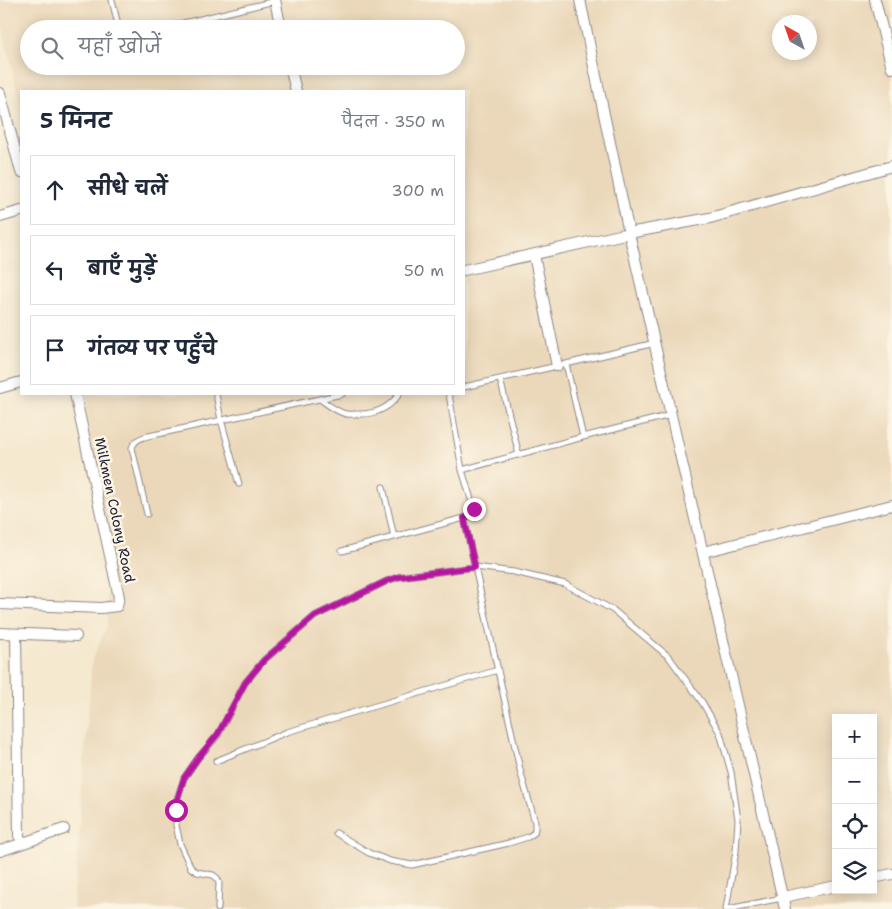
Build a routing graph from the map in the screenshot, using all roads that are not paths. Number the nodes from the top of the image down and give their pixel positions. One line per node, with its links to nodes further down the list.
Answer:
1 (112, 0): 5 (lane)
2 (276, 0): 6 (lane); 7 (street)
3 (580, 0): 16 (street)
4 (874, 0): 8 (street)
5 (117, 20)
6 (195, 20)
7 (279, 20)
8 (892, 68)
9 (292, 75): 10 (street)
10 (296, 90)
11 (0, 95): 13 (street)
12 (892, 166): 16 (street)
13 (20, 168)
14 (20, 211): 15 (street)
15 (0, 216)
16 (628, 233): 17 (street); 19 (street)
17 (534, 255): 18 (street); 20 (street)
18 (465, 270)
19 (655, 343): 20 (lane); 31 (street)
20 (562, 365): 21 (lane); 33 (lane)
21 (500, 378): 23 (lane); 34 (lane)
22 (20, 382): 24 (street)
23 (465, 387)
24 (0, 388)
25 (75, 395): 45 (street, Milkmen Colony Road)
26 (216, 395): 32 (lane)
27 (336, 395): 30 (lane)
28 (398, 395): 30 (lane)
29 (448, 395): 35 (lane)
30 (320, 398): 32 (lane)
31 (671, 415): 33 (lane); 43 (street)
32 (221, 420): 36 (lane); 39 (lane)
33 (583, 437): 34 (lane)
34 (519, 455): 35 (lane)
35 (462, 470): 40 (lane)
36 (239, 484)
37 (383, 487): 41 (lane)
38 (892, 505): 43 (street)
39 (147, 514)
40 (464, 518): 41 (lane); 44 (lane)
41 (394, 537): 42 (lane)
42 (342, 551)
43 (703, 552): 58 (street)
44 (475, 567): 49 (lane); 59 (lane); 60 (lane)
45 (0, 604)
46 (0, 633): 47 (street)
47 (16, 634): 48 (street); 53 (street)
48 (76, 636)
49 (498, 670): 50 (lane); 52 (lane)
50 (216, 761)
51 (64, 829): 54 (street)
52 (336, 833)
53 (19, 836)
54 (0, 851)
55 (892, 874): 56 (street)
56 (877, 877)
57 (832, 887): 58 (street)
58 (782, 897): 60 (lane); 61 (street)
59 (218, 909)
60 (727, 909)
61 (785, 909)

